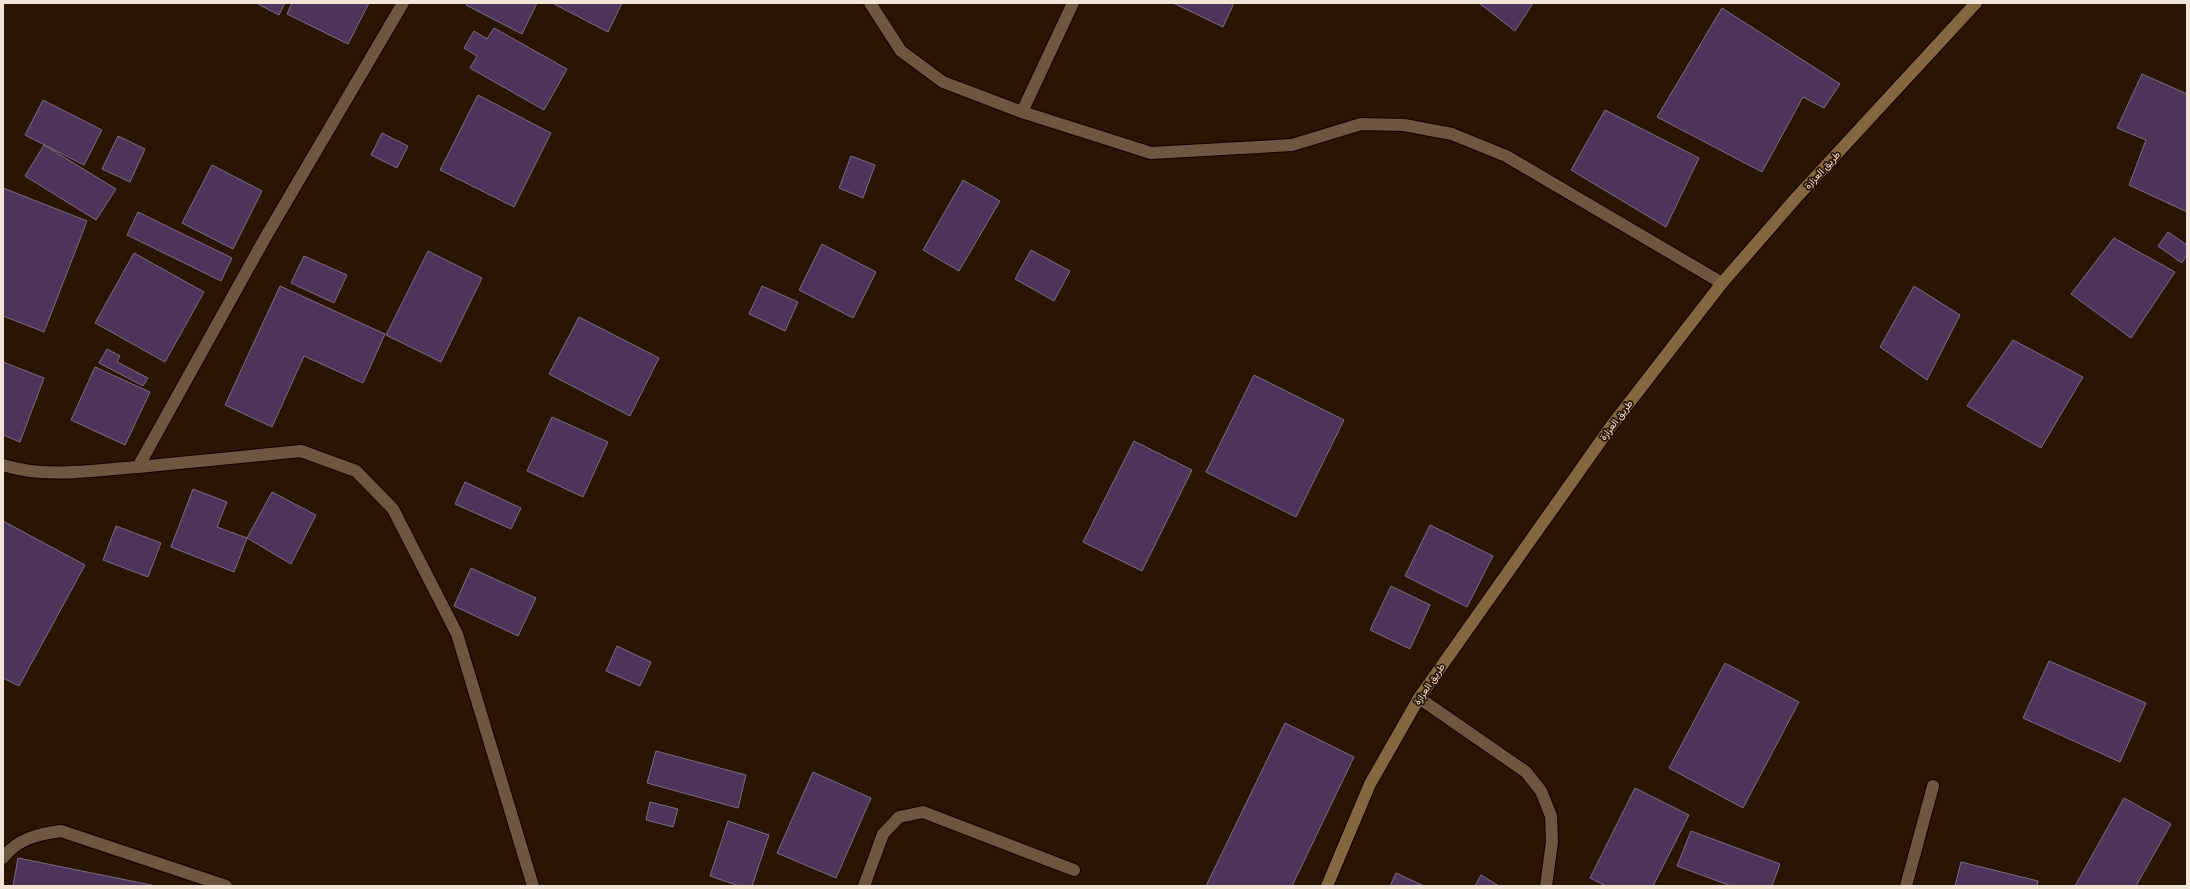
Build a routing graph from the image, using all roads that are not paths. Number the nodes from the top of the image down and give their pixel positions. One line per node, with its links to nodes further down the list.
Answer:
1 (402, 3): 8 (street)
2 (870, 3): 5 (street)
3 (1073, 3): 5 (street)
4 (1976, 3): 6 (street, طريق العزازة)
5 (1022, 112): 6 (street)
6 (1722, 283): 9 (street, طريق العزازة)
7 (3, 465): 8 (street)
8 (138, 467): 14 (street)
9 (1419, 698): 16 (street, طريق العزازة); 17 (street)
10 (1933, 786): 18 (street)
11 (3, 858): 13 (street)
12 (1074, 870): 15 (street)
13 (226, 886)
14 (533, 886)
15 (864, 886)
16 (1327, 886)
17 (1546, 886)
18 (1906, 886)

